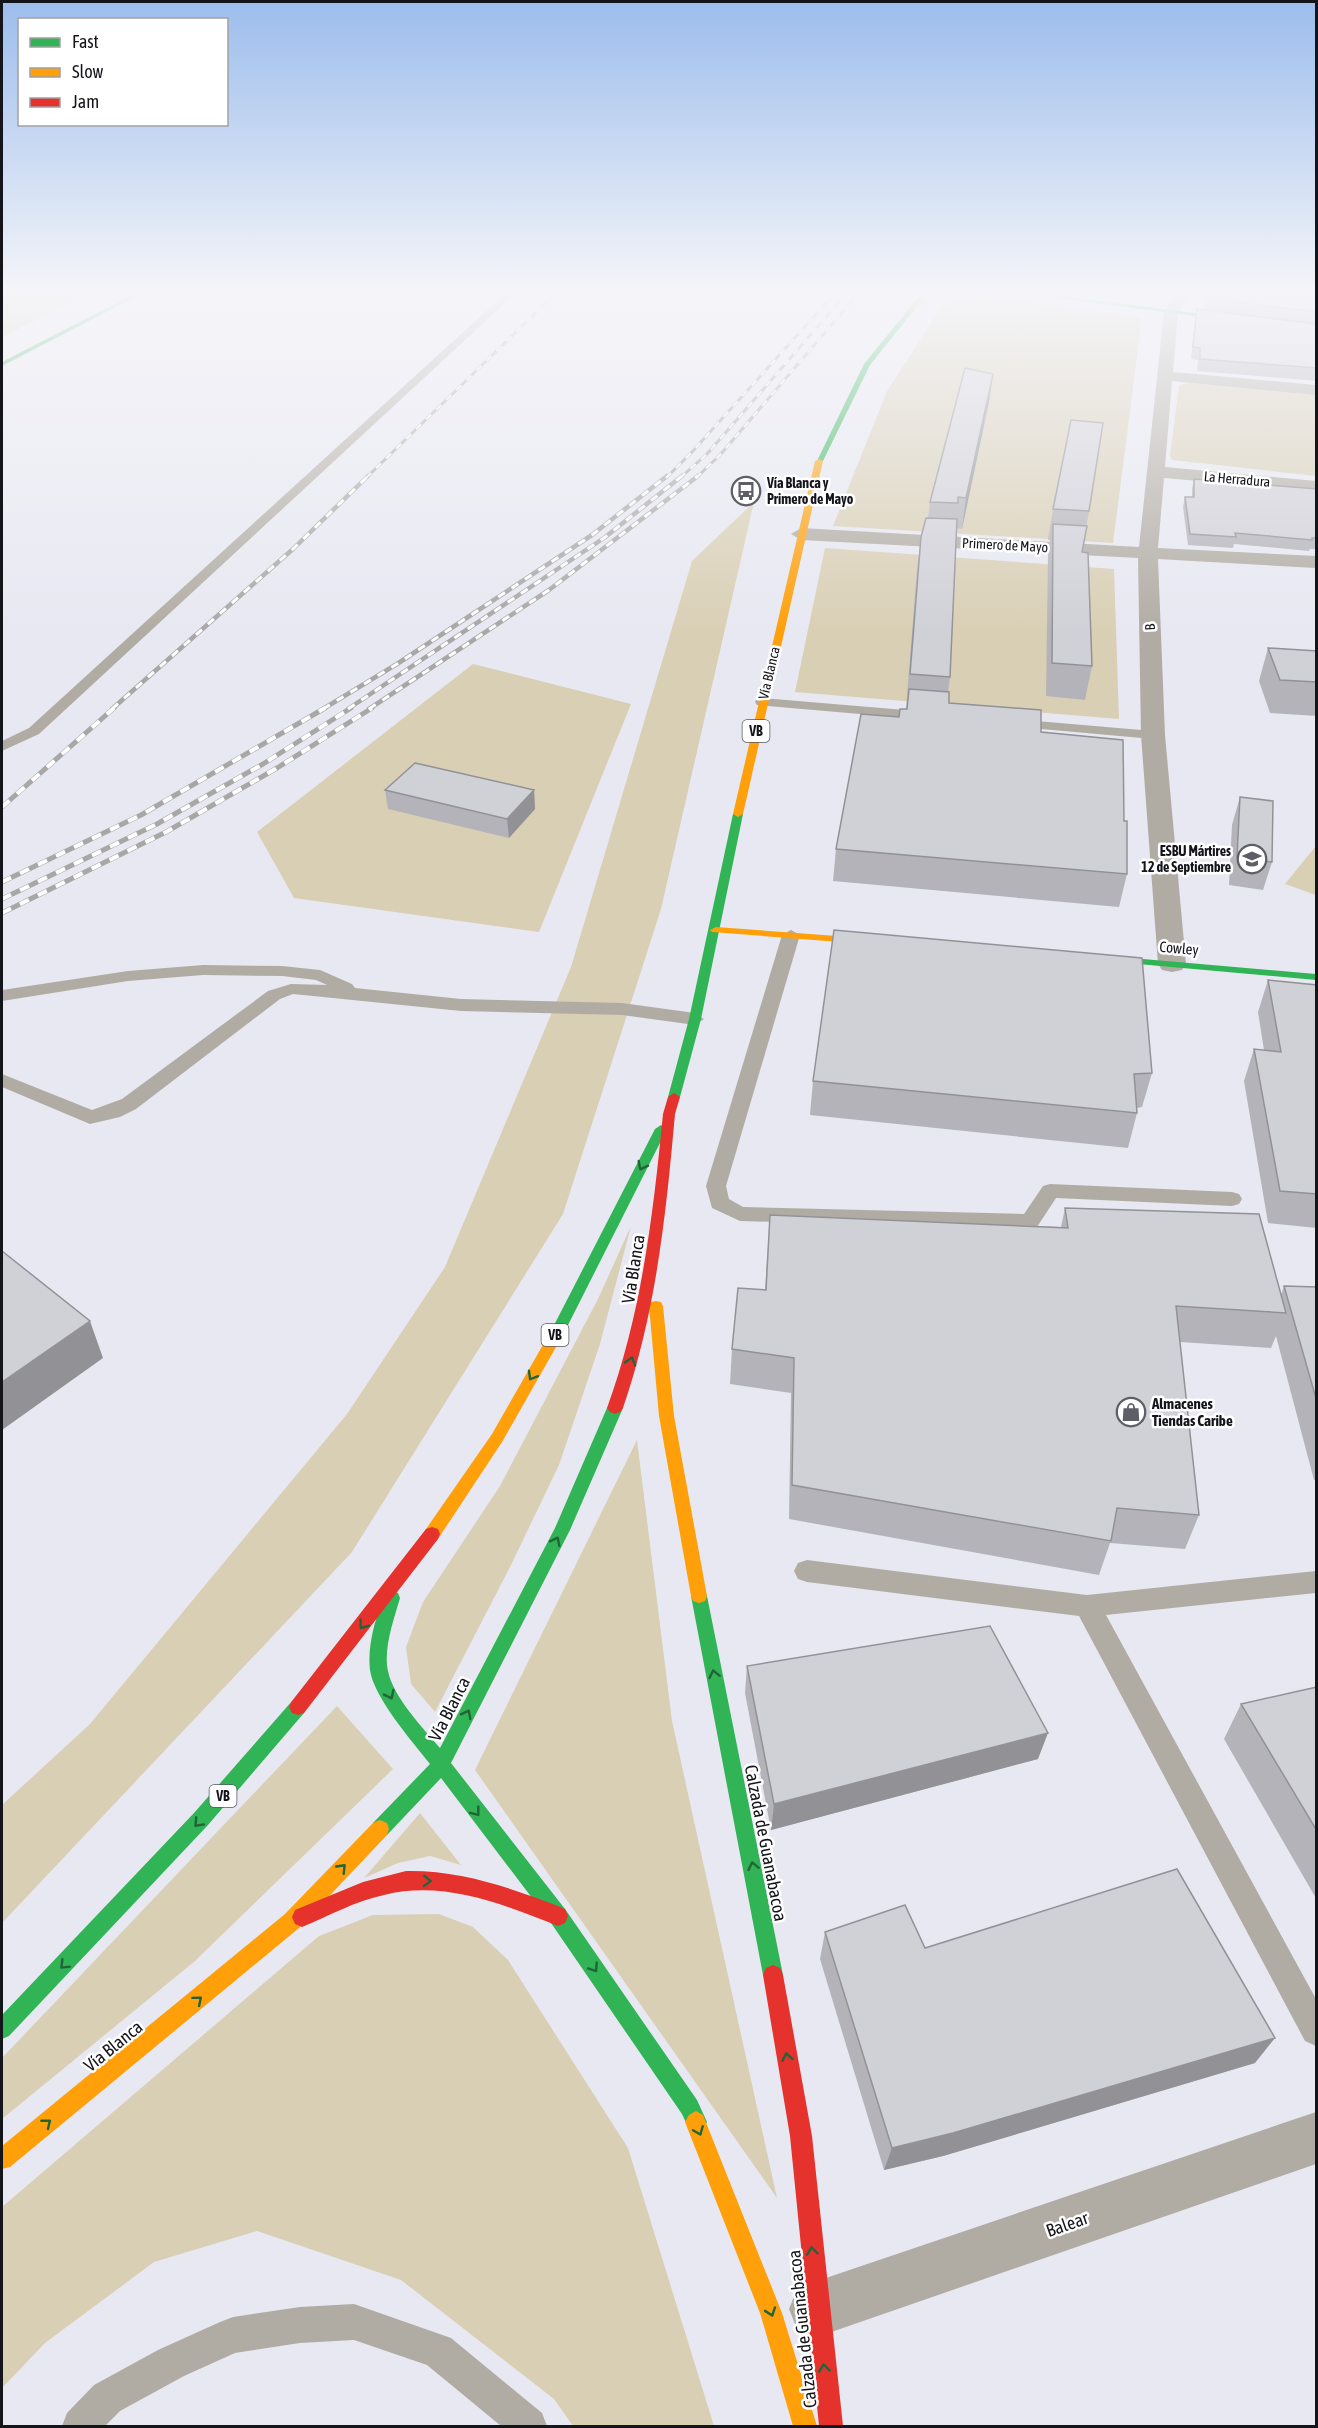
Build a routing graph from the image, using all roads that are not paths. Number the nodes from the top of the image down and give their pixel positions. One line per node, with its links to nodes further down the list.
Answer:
1 (387, 407): 13 (lane)
2 (844, 407): 6 (main road, Vía Blanca / VB)
3 (1163, 407): 4 (street, B)
4 (1157, 472): 5 (street, La Herradura); 7 (street, B)
5 (1317, 486)
6 (801, 534): 7 (street, Primero de Mayo); 9 (main road, Vía Blanca / VB)
7 (1149, 553): 8 (street, Primero de Mayo); 12 (street, B)
8 (1317, 562)
9 (762, 702): 10 (lane); 14 (main road, Vía Blanca / VB)
10 (946, 717)
11 (993, 721): 12 (lane)
12 (1153, 735): 18 (street, B)
13 (2, 747)
14 (716, 930): 15 (main road); 22 (main road, Vía Blanca / VB)
15 (791, 935): 16 (main road); 25 (lane)
16 (898, 943)
17 (1077, 957): 18 (main road, Cowley)
18 (1172, 964): 19 (main road, Cowley)
19 (1317, 977)
20 (354, 992): 21 (lane); 22 (lane); 23 (lane)
21 (2, 996)
22 (695, 1019): 24 (main road, Vía Blanca / VB)
23 (2, 1080)
24 (669, 1114): 26 (main road, Vía Blanca / VB); 27 (main road, Vía Blanca / VB, one-way to 27)
25 (1232, 1199)
26 (654, 1268): 31 (main road, Vía Blanca / VB, one-way to 26); 38 (main road, Calzada de Guanabacoa, one-way to 26)
27 (424, 1545): 31 (main road, Calzada de Guanabacoa, one-way to 31); 34 (main road, Vía Blanca / VB, one-way to 34)
28 (807, 1571): 30 (lane)
29 (1317, 1582): 30 (lane)
30 (1087, 1606): 35 (lane)
31 (440, 1766): 32 (main road, Calzada de Guanabacoa, one-way to 32); 33 (main road, Vía Blanca / VB, one-way to 31)
32 (558, 1916): 33 (main road, one-way to 32); 41 (main road, Calzada de Guanabacoa, one-way to 41)
33 (292, 1921): 37 (main road, Vía Blanca / VB, one-way to 33)
34 (2, 2029)
35 (1317, 2030)
36 (1317, 2138): 38 (street, Balear)
37 (2, 2159)
38 (818, 2309): 42 (main road, Calzada de Guanabacoa, one-way to 38)
39 (80, 2427): 40 (lane)
40 (529, 2427)
41 (805, 2427)
42 (831, 2427)

